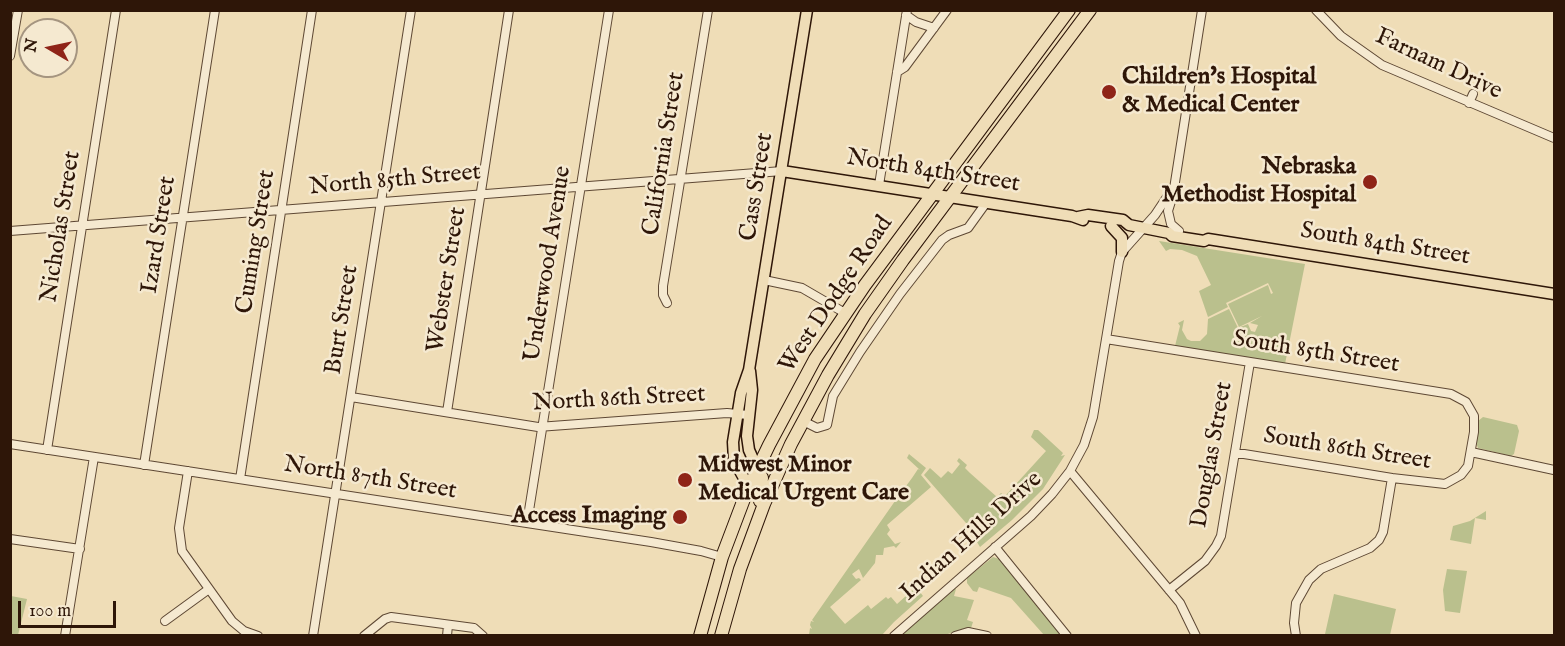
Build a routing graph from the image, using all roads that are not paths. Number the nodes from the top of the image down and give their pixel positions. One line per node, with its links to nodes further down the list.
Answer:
1 (18, 10): 17 (street)
2 (116, 10): 35 (street, Nicholas Street)
3 (215, 10): 34 (street, Izard Street)
4 (312, 10): 32 (street, Cuming Street)
5 (411, 10): 30 (street, Burt Street)
6 (509, 10): 27 (street, Webster Street)
7 (609, 10): 24 (street, Underwood Avenue)
8 (708, 10): 23 (street, California Street)
9 (807, 10): 22 (main road, Cass Street)
10 (947, 10): 16 (street)
11 (1069, 10): 28 (highway, West Dodge Road)
12 (1090, 10): 29 (highway, West Dodge Road)
13 (1202, 10): 26 (street)
14 (1316, 10): 20 (street, Farnam Drive)
15 (907, 13): 16 (street); 18 (street)
16 (934, 28): 18 (street)
17 (10, 56)
18 (897, 72): 25 (street)
19 (1473, 94): 20 (street)
20 (1469, 103): 21 (street, Farnam Drive)
21 (1554, 138)
22 (782, 171): 23 (street, North 85th Street); 25 (main road, North 84th Street); 42 (main road, Cass Street)
23 (681, 178): 24 (street, North 85th Street); 44 (street, California Street)
24 (581, 185): 27 (street, North 85th Street); 52 (street, Underwood Avenue)
25 (879, 185): 28 (main road, North 84th Street)
26 (1173, 188): 38 (street); 40 (street)
27 (481, 194): 30 (street, North 85th Street); 49 (street, Webster Street)
28 (933, 194): 29 (main road, North 84th Street); 45 (highway, West Dodge Road)
29 (950, 197): 31 (main road, North 84th Street); 51 (highway, West Dodge Road)
30 (382, 202): 32 (street, North 85th Street); 48 (street, Burt Street)
31 (986, 202): 33 (main road, North 84th Street); 51 (street)
32 (282, 210): 34 (street, North 85th Street); 64 (street, Cuming Street)
33 (1078, 217): 36 (main road, North 84th Street); 37 (main road, North 84th Street)
34 (182, 218): 35 (street, North 85th Street); 58 (street, Izard Street)
35 (83, 225): 39 (street, North 85th Street); 54 (street, Nicholas Street)
36 (1129, 225): 37 (main road, North 84th Street); 38 (main road, North 84th Street)
37 (1111, 226): 41 (main road)
38 (1143, 228): 40 (main road, North 84th Street); 41 (street)
39 (10, 231)
40 (1170, 232): 43 (main road, South 84th Street)
41 (1122, 252): 46 (street, Indian Hills Drive)
42 (764, 280): 45 (street); 50 (main road, Cass Street)
43 (1554, 294)
44 (667, 303)
45 (845, 313): 59 (highway, West Dodge Road)
46 (1106, 339): 47 (street, South 85th Street); 62 (street, Indian Hills Drive)
47 (1250, 362): 55 (street, South 85th Street); 56 (street, Douglas Street)
48 (351, 397): 49 (street, North 86th Street); 66 (street, Burt Street)
49 (447, 412): 52 (street, North 86th Street)
50 (743, 414): 52 (street, North 86th Street); 59 (main road, Cass Street); 65 (main road, Cass Street)
51 (803, 421): 67 (highway, West Dodge Road)
52 (543, 427): 68 (street, Underwood Avenue)
53 (10, 444): 54 (street, North 87th Street)
54 (47, 450): 57 (street, North 87th Street)
55 (1471, 452): 60 (street); 63 (street, South 86th Street)
56 (1235, 454): 63 (street, South 86th Street); 74 (street, Douglas Street)
57 (94, 457): 58 (street, North 87th Street); 71 (street)
58 (144, 465): 61 (street, North 87th Street)
59 (757, 468): 65 (highway, West Dodge Road); 67 (highway)
60 (1554, 470)
61 (188, 471): 64 (street, North 87th Street); 73 (street)
62 (1070, 471): 70 (street, Indian Hills Drive); 74 (street)
63 (1392, 478): 92 (street)
64 (240, 479): 66 (street, North 87th Street)
65 (747, 491): 72 (highway, West Dodge Road)
66 (335, 494): 68 (street, North 87th Street); 82 (street, Burt Street)
67 (759, 516): 87 (highway, West Dodge Road)
68 (527, 523): 72 (street, North 87th Street)
69 (10, 538): 71 (street)
70 (995, 547): 88 (street, Indian Hills Drive); 90 (street)
71 (80, 549): 80 (street)
72 (722, 556): 86 (highway, West Dodge Road)
73 (209, 589): 75 (street); 81 (street)
74 (1169, 590): 91 (street)
75 (165, 621)
76 (976, 623): 78 (street)
77 (448, 625): 83 (street); 84 (street); 85 (street)
78 (971, 632): 79 (street); 89 (street)
79 (956, 635)
80 (65, 636)
81 (258, 636)
82 (313, 636)
83 (364, 636)
84 (447, 636)
85 (483, 636)
86 (700, 636)
87 (721, 636)
88 (894, 636)
89 (987, 636)
90 (1067, 636)
91 (1196, 636)
92 (1296, 636)

